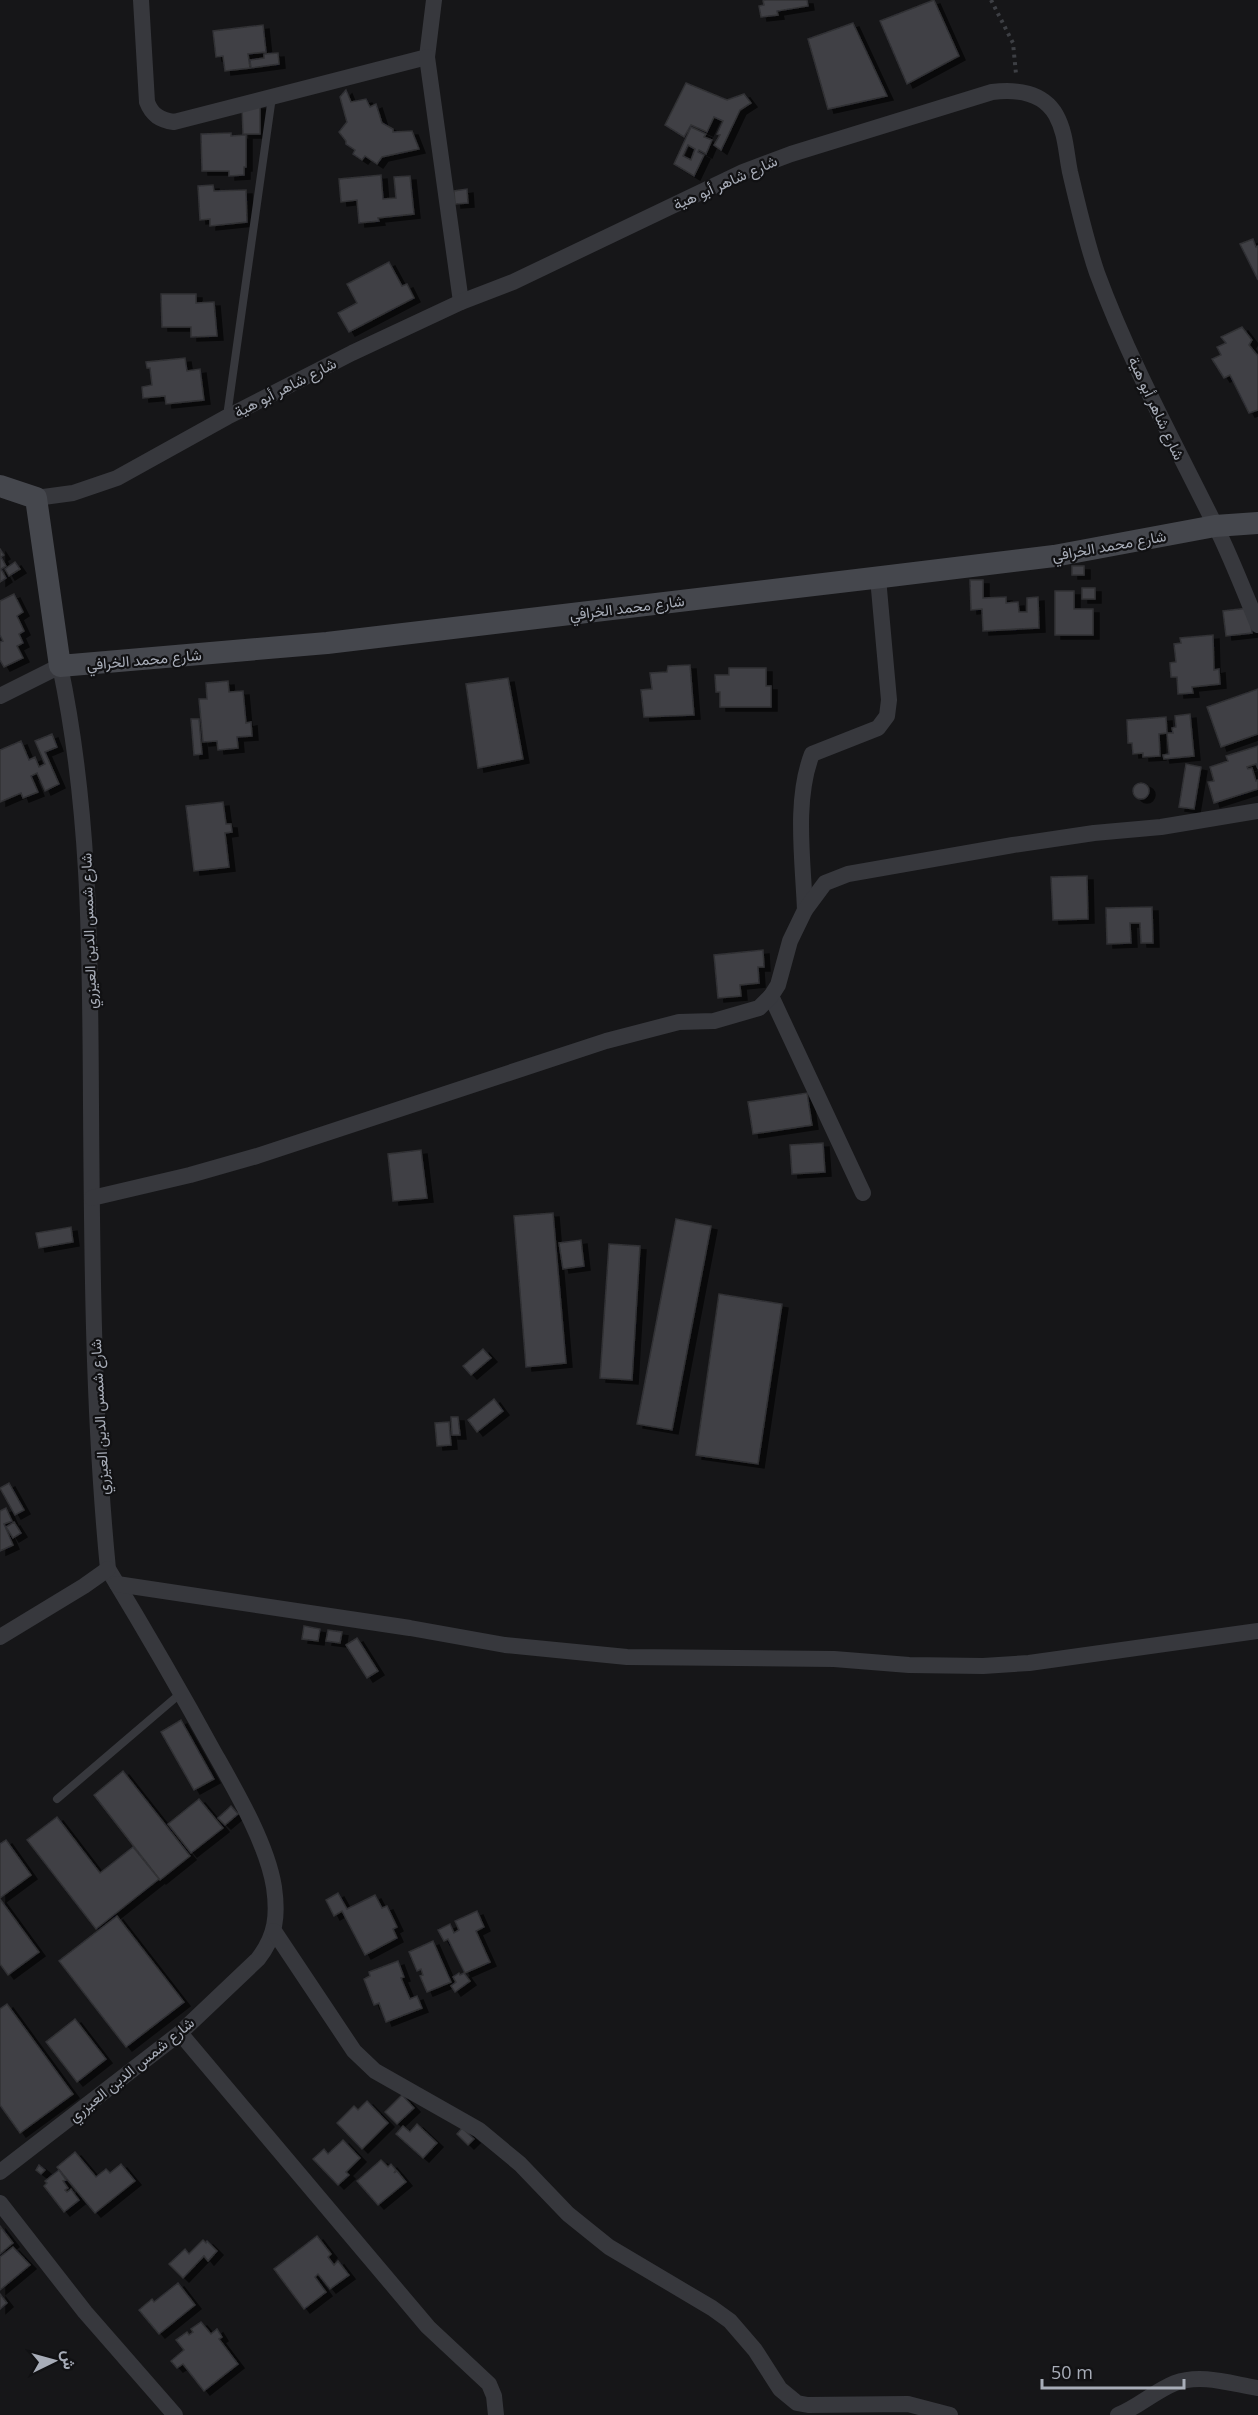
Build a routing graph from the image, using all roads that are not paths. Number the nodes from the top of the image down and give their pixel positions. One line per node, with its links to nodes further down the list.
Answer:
1 (141, 0): 4 (street)
2 (434, 0): 3 (street)
3 (427, 57): 4 (street); 5 (street)
4 (272, 97): 6 (lane)
5 (461, 302): 6 (street, شارع شاهر أبو هية); 10 (street, شارع شاهر أبو هية)
6 (227, 417): 8 (street, شارع شاهر أبو هية)
7 (0, 486): 8 (street, شارع شاهر أبو هية)
8 (36, 498): 13 (street, شارع شمس الدين العيزري)
9 (1258, 523): 10 (street, شارع محمد الخرافي)
10 (1215, 526): 11 (street, شارع محمد الخرافي); 12 (street, شارع شاهر أبو هية)
11 (878, 578): 13 (street, شارع محمد الخرافي); 16 (street)
12 (1258, 625)
13 (60, 666): 14 (street, شارع محمد الخرافي); 19 (street, شارع شمس الدين العيزري)
14 (0, 696)
15 (1258, 811): 16 (street)
16 (805, 910): 17 (street)
17 (771, 996): 18 (street); 19 (street)
18 (863, 1193)
19 (92, 1198): 20 (street, شارع شمس الدين العيزري)
20 (108, 1569): 21 (street, شارع شمس الدين العيزري); 23 (street)
21 (117, 1584): 22 (street); 24 (street, شارع شمس الدين العيزري)
22 (1258, 1631)
23 (0, 1637)
24 (181, 1692): 25 (lane); 26 (street, شارع شمس الدين العيزري)
25 (57, 1799)
26 (274, 1931): 27 (street, شارع شمس الدين العيزري); 33 (street)
27 (180, 2033): 28 (street, شارع شمس الدين العيزري); 32 (street)
28 (0, 2172)
29 (0, 2203): 31 (street)
30 (1258, 2388): 34 (street)
31 (175, 2415)
32 (496, 2415)
33 (950, 2415)
34 (1118, 2415)

